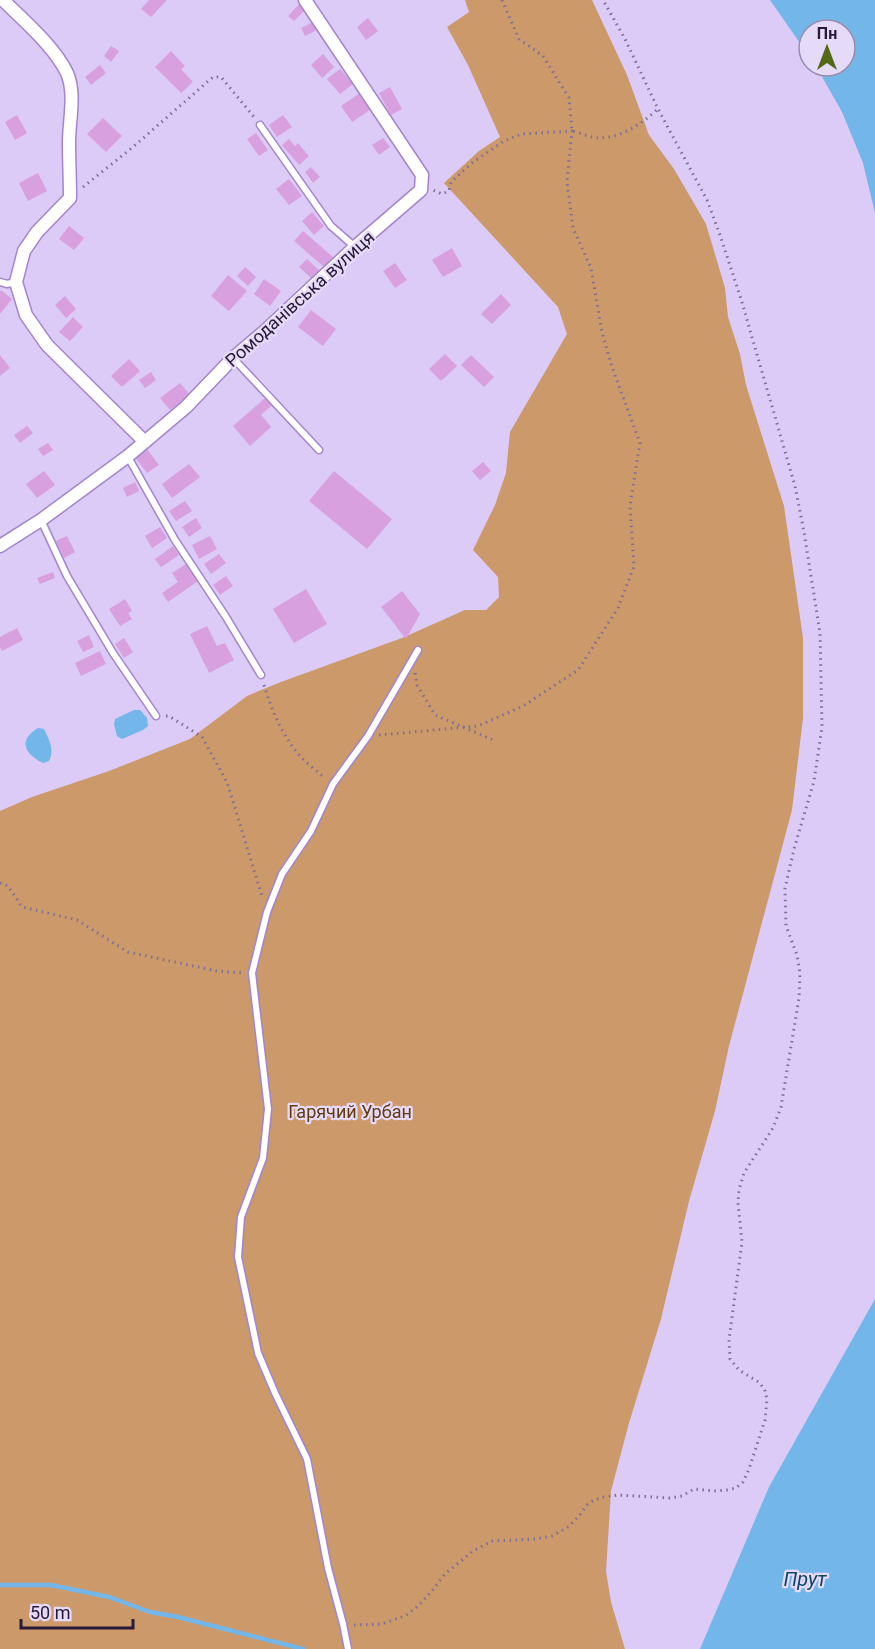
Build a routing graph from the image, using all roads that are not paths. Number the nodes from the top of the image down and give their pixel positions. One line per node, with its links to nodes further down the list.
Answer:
1 (3, 0): 6 (street)
2 (305, 0): 4 (street, Ромоданівська вулиця)
3 (260, 125): 4 (lane)
4 (355, 247): 7 (street, Ромоданівська вулиця)
5 (0, 282): 6 (lane)
6 (16, 282): 8 (street)
7 (233, 358): 8 (street, Ромоданівська вулиця); 9 (lane)
8 (145, 442): 10 (street, Ромоданівська вулиця)
9 (320, 450)
10 (128, 456): 11 (street, Ромоданівська вулиця); 14 (lane)
11 (41, 520): 12 (street, Ромоданівська вулиця); 15 (lane)
12 (0, 546)
13 (418, 650): 16 (lane)
14 (261, 675)
15 (156, 716)
16 (348, 1649)

